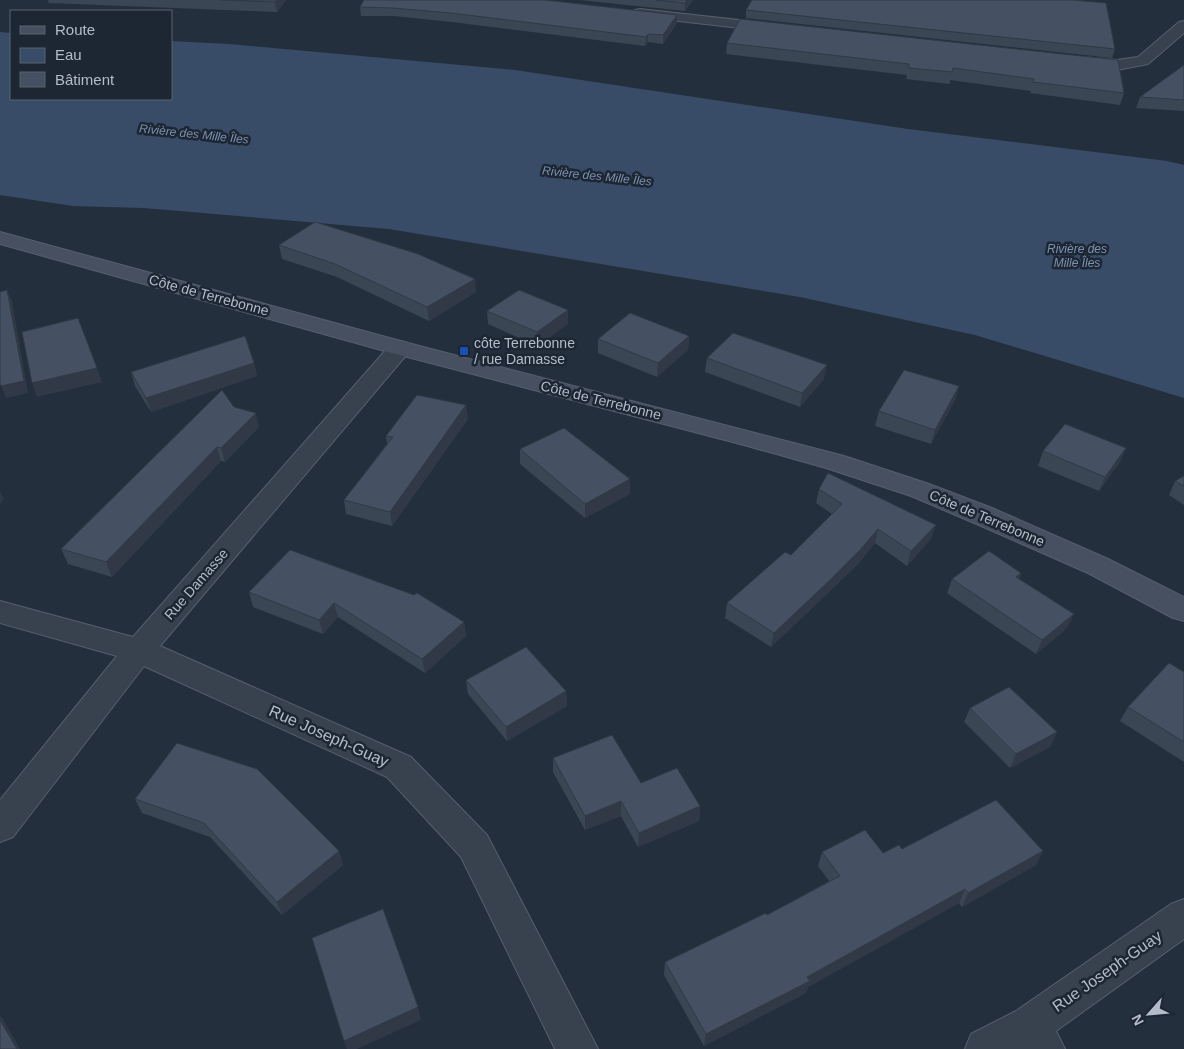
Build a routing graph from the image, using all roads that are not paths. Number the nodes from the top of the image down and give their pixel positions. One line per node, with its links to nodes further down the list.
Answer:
1 (628, 12): 3 (street)
2 (1184, 25): 4 (street)
3 (792, 30)
4 (1071, 61)
5 (0, 238): 6 (main road, Côte de Terrebonne)
6 (400, 348): 7 (main road, Côte de Terrebonne); 9 (street, Rue Damasse)
7 (1184, 610)
8 (0, 612): 9 (street, Rue Joseph-Guay)
9 (139, 650): 10 (street, Rue Damasse); 13 (street, Rue Joseph-Guay)
10 (0, 826)
11 (1184, 917): 12 (street, Rue Joseph-Guay)
12 (1037, 1037): 14 (street, Rue Joseph-Guay)
13 (577, 1049)
14 (986, 1049)

